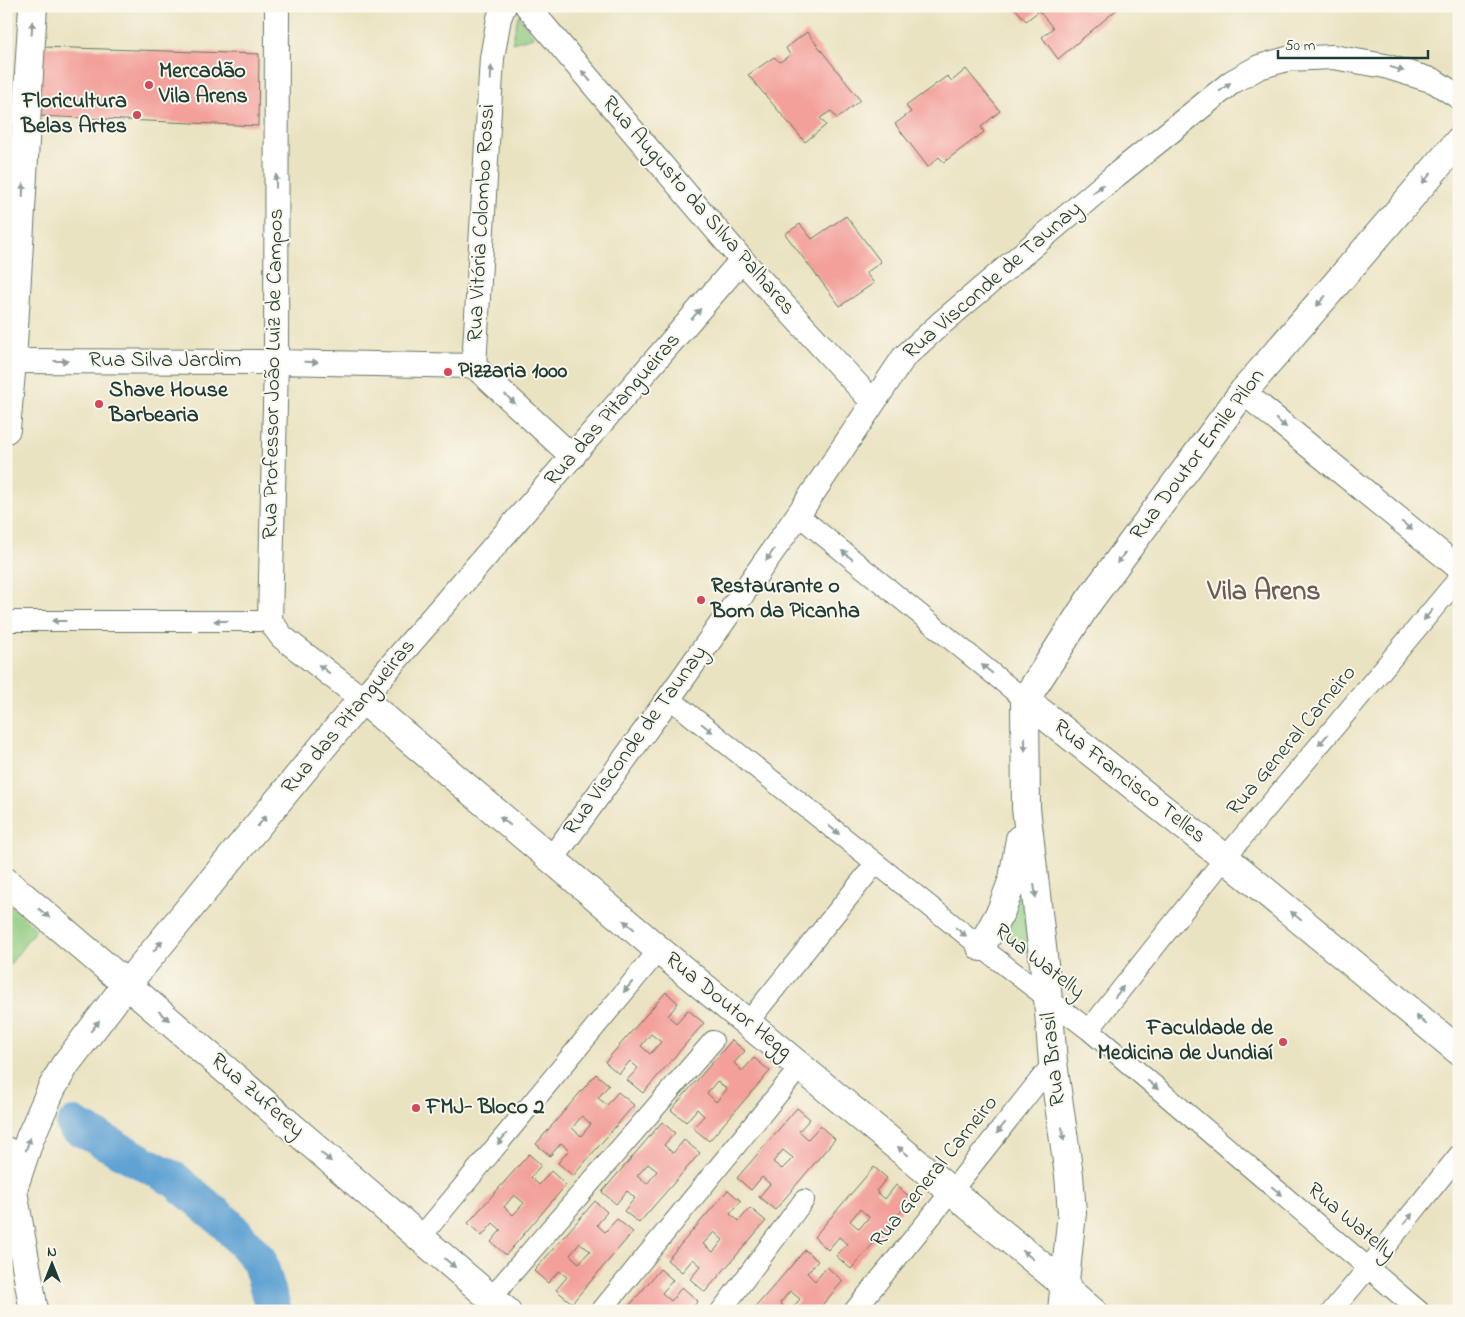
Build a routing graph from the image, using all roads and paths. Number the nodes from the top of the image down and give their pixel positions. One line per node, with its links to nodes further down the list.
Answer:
1 (33, 6): 8 (main road, one-way to 1)
2 (277, 6): 9 (street, Rua Professor João Luiz de Campos, one-way to 2)
3 (504, 6): 10 (street, Rua Vitória Colombo Rossi, one-way to 3)
4 (527, 6): 7 (street, Rua Augusto da SIlva Palhares, one-way to 4)
5 (1459, 97): 12 (street, Rua Visconde de Taunay, one-way to 5)
6 (1459, 141): 11 (main road, Rua Doutor Emile Pilon, one-way to 11)
7 (742, 260): 12 (street, Rua Augusto da SIlva Palhares); 14 (street, Rua das Pitangueiras, one-way to 7)
8 (9, 361): 9 (street, Rua Silva Jardim, one-way to 9); 13 (main road)
9 (276, 362): 10 (street, Rua Silva Jardim, one-way to 10); 19 (street, Rua Professor João Luiz de Campos)
10 (474, 366): 14 (street, Rua Vitória Colombo Rossi, one-way to 14)
11 (1243, 392): 16 (street, one-way to 16); 22 (main road, Rua Doutor Emile Pilon, one-way to 22)
12 (873, 402): 15 (street, Rua Visconde de Taunay)
13 (6, 429)
14 (573, 457): 21 (street, Rua das Pitangueiras)
15 (798, 515): 20 (street, Rua Visconde de Taunay, one-way to 20); 22 (street, Rua Francisco Telles, one-way to 15)
16 (1459, 568)
17 (1459, 578): 24 (street, Rua General Carneiro, one-way to 24)
18 (6, 621): 19 (street, one-way to 18)
19 (270, 621): 21 (street, one-way to 19)
20 (669, 698): 25 (street, Rua Visconde de Taunay); 26 (street, Rua Watelly, one-way to 26)
21 (362, 699): 25 (main road, Rua Doutor Hegg, one-way to 21); 30 (main road, Rua das Pitangueiras, one-way to 21)
22 (1025, 700): 23 (main road, one-way to 23); 24 (main road, Rua Francisco Telles)
23 (1026, 808): 28 (main road); 31 (main road, Rua Brasil, one-way to 31)
24 (1225, 858): 33 (street, Rua General Carneiro, one-way to 24); 35 (main road, Rua Francisco Telles, one-way to 24)
25 (550, 860): 29 (main road, Rua Doutor Hegg, one-way to 25)
26 (876, 863): 28 (street, Rua Watelly, one-way to 28); 32 (street)
27 (6, 882): 30 (main road, Rua Zuferey, one-way to 30)
28 (980, 947): 31 (street, Rua Watelly)
29 (659, 950): 32 (main road, Rua Doutor Hegg); 43 (street, one-way to 43)
30 (127, 984): 41 (main road, Rua das Pitangueiras, one-way to 30); 43 (main road, Rua Zuferey, one-way to 43)
31 (1048, 999): 33 (street, Rua Watelly); 36 (main road, Rua Brasil)
32 (748, 1022): 37 (main road, Rua Doutor Hegg)
33 (1089, 1030): 44 (street, Rua Watelly, one-way to 44)
34 (713, 1041): 46 (street)
35 (1459, 1051)
36 (1053, 1062): 40 (street, Rua General Carneiro, one-way to 40); 45 (main road, Rua Brasil, one-way to 45)
37 (801, 1066): 40 (main road, Rua Doutor Hegg, one-way to 37); 48 (street)
38 (6, 1151): 41 (main road)
39 (1459, 1155): 44 (street, one-way to 39)
40 (951, 1192): 45 (main road, Rua Doutor Hegg, one-way to 40); 50 (street, Rua General Carneiro)
41 (10, 1198): 47 (main road)
42 (804, 1200): 49 (street)
43 (420, 1238): 46 (main road, Rua Zuferey, one-way to 46)
44 (1368, 1268): 52 (street); 53 (street, Rua Watelly)
45 (1064, 1298): 51 (street, Rua Doutor Hegg)
46 (499, 1305)
47 (34, 1311)
48 (601, 1311)
49 (721, 1311)
50 (854, 1311)
51 (1095, 1311)
52 (1332, 1311)
53 (1419, 1311)

